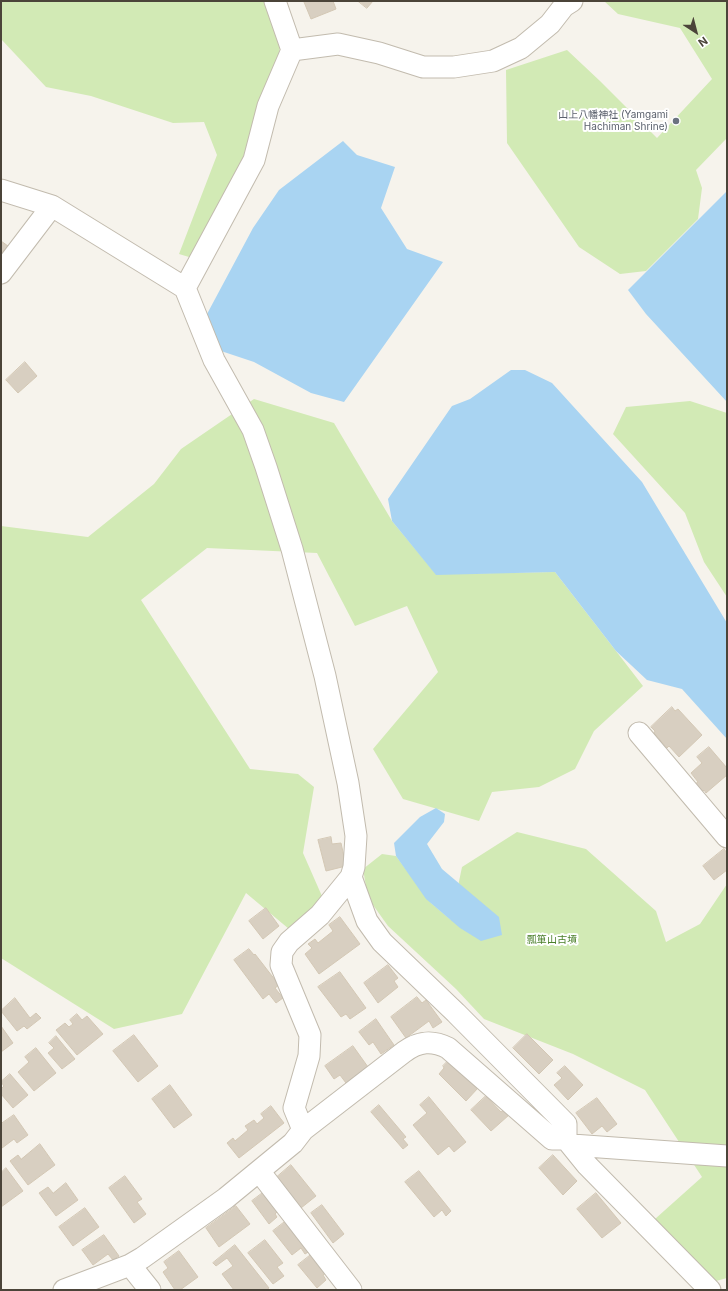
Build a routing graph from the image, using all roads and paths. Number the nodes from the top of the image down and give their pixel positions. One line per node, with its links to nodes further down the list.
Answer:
1 (275, 1): 3 (street)
2 (566, 3): 3 (street)
3 (292, 50): 7 (street)
4 (1, 190): 5 (street)
5 (52, 206): 6 (street); 7 (street)
6 (1, 273)
7 (185, 288): 10 (street)
8 (639, 733): 9 (street)
9 (727, 838)
10 (351, 877): 11 (street); 12 (street)
11 (303, 1130): 12 (street); 14 (street)
12 (569, 1142): 13 (street); 19 (street)
13 (727, 1156)
14 (259, 1171): 15 (street); 18 (street)
15 (130, 1265): 16 (street); 17 (street)
16 (64, 1290)
17 (150, 1290)
18 (351, 1290)
19 (710, 1290)

